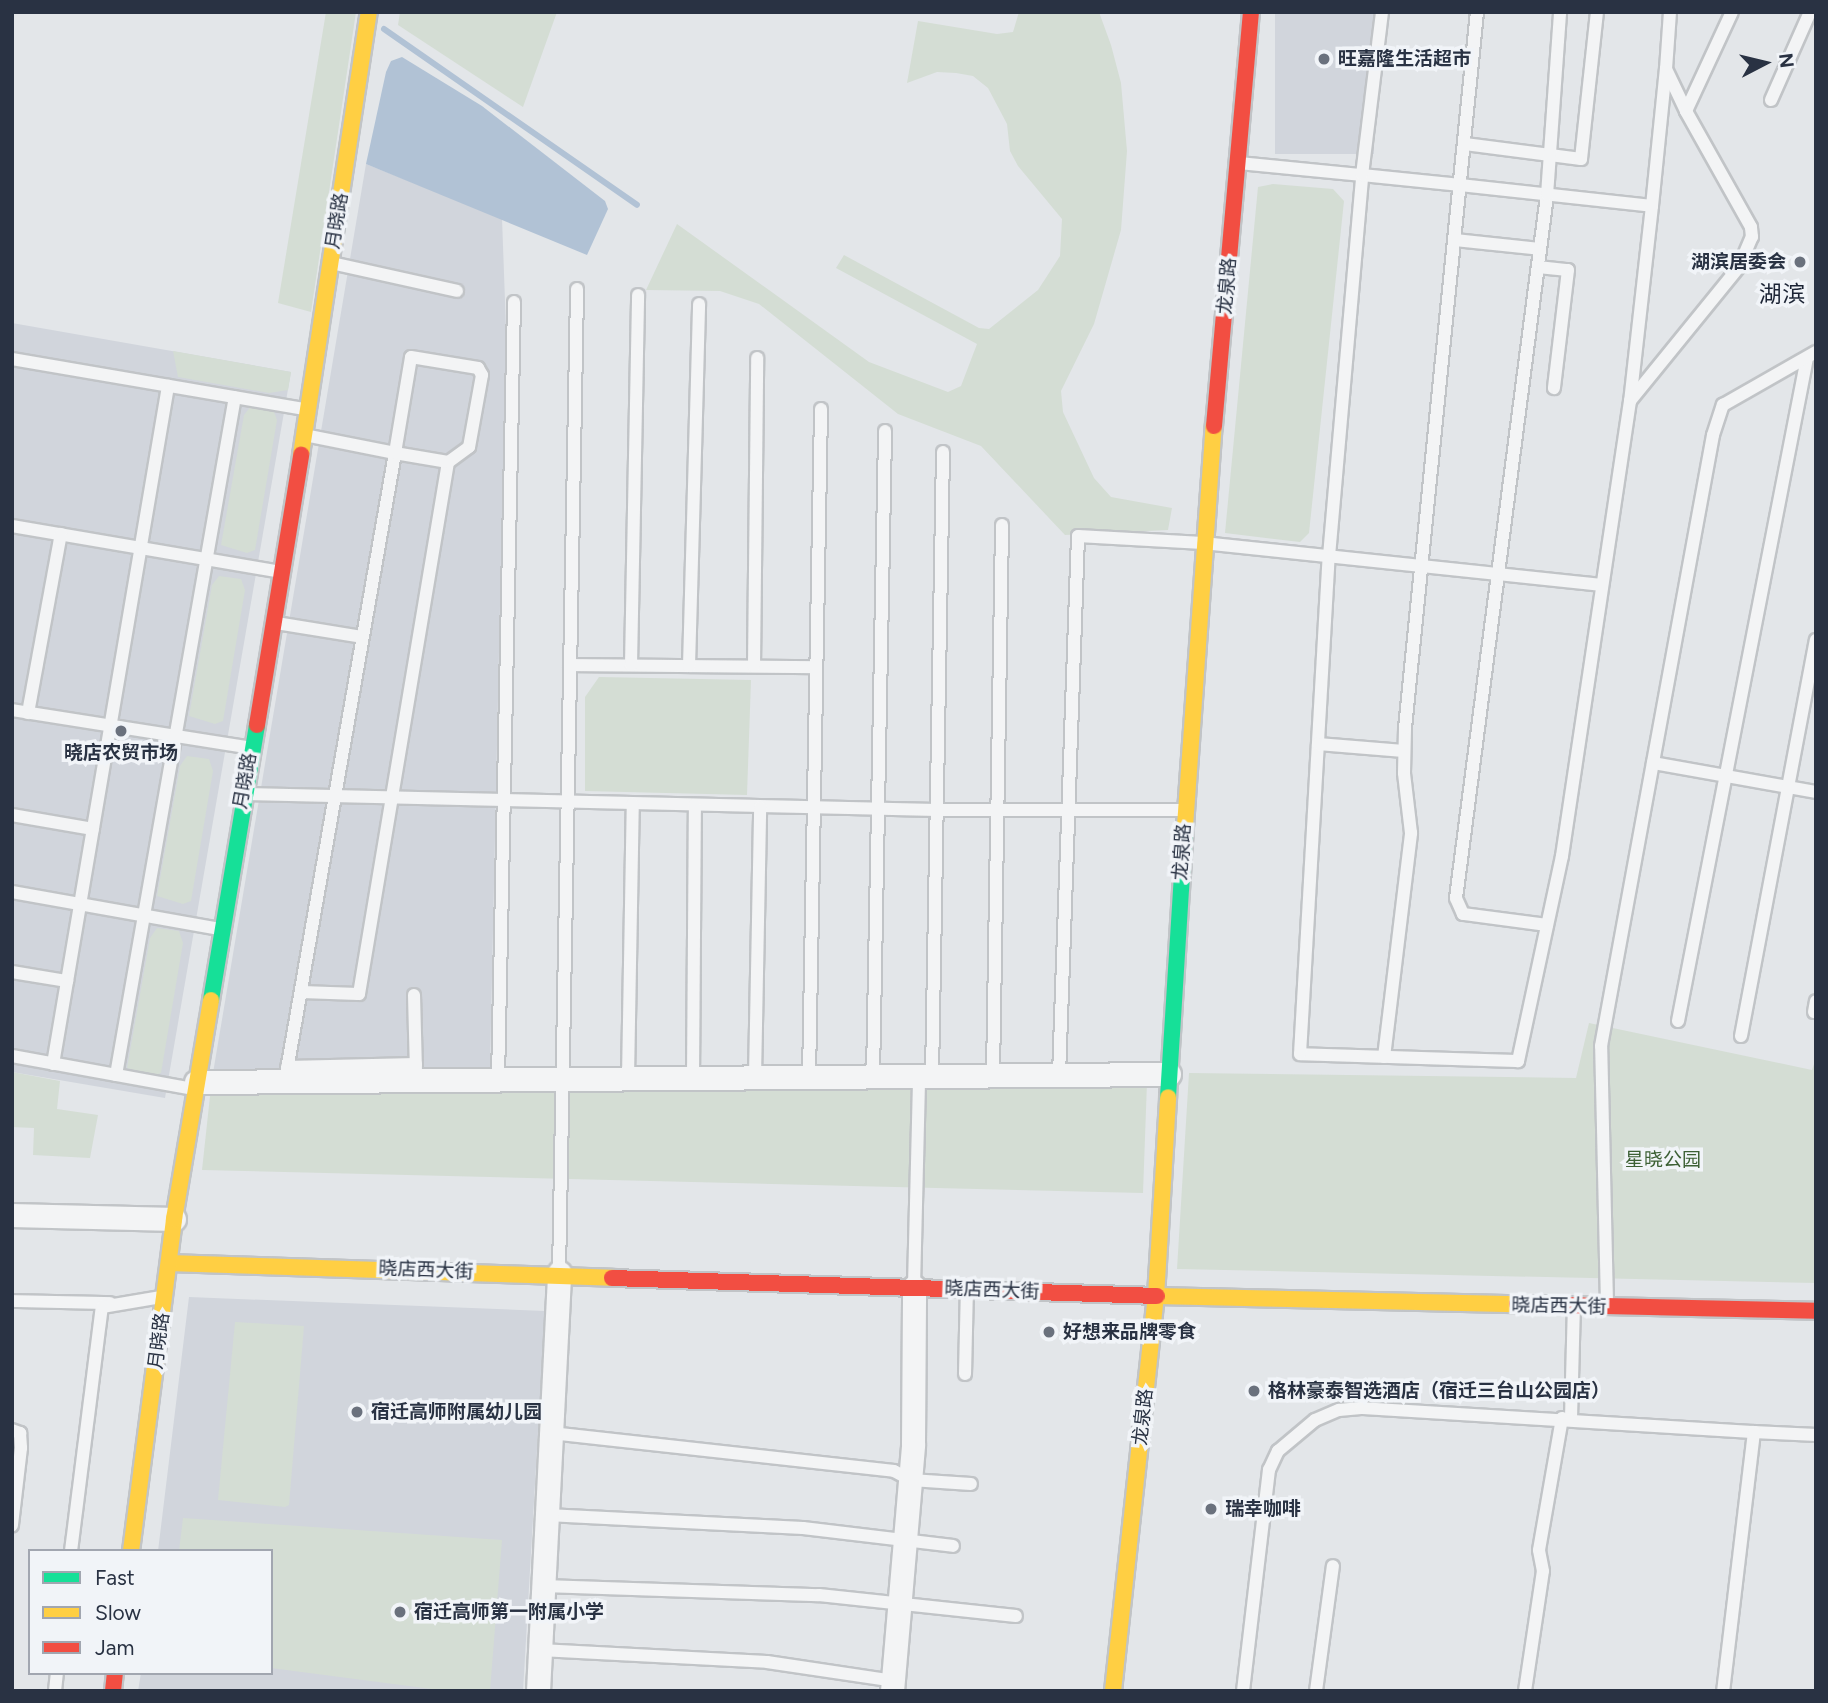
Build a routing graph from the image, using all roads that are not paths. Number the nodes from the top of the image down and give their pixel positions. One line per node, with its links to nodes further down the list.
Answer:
1 (369, 12): 22 (street, 月晓路)
2 (1251, 12): 15 (street, 龙泉路)
3 (1382, 12): 16 (lane)
4 (1477, 12): 13 (lane)
5 (1560, 12): 14 (lane)
6 (1597, 12): 14 (lane)
7 (1670, 12): 10 (lane)
8 (1732, 12): 12 (lane)
9 (1810, 12): 11 (lane)
10 (1666, 69): 12 (lane); 19 (lane)
11 (1771, 100)
12 (1686, 111): 35 (lane)
13 (1465, 144): 14 (lane); 17 (lane)
14 (1549, 156): 18 (lane)
15 (1238, 163): 16 (lane); 46 (street, 龙泉路)
16 (1362, 175): 17 (lane); 48 (lane)
17 (1460, 185): 18 (lane); 20 (lane)
18 (1547, 195): 19 (lane); 21 (lane)
19 (1652, 206): 35 (lane)
20 (1455, 240): 21 (lane); 50 (lane)
21 (1540, 249): 23 (lane)
22 (330, 263): 25 (lane); 37 (street, 月晓路)
23 (1538, 267): 33 (lane); 52 (lane)
24 (577, 289): 57 (lane)
25 (457, 290)
26 (638, 295): 58 (lane)
27 (514, 302): 76 (lane)
28 (699, 304): 59 (lane)
29 (1813, 354): 69 (lane); 70 (lane)
30 (757, 358): 60 (lane)
31 (12, 359): 32 (lane)
32 (168, 386): 34 (lane); 47 (lane)
33 (1554, 388)
34 (235, 397): 37 (lane); 49 (lane)
35 (1629, 401): 53 (lane)
36 (821, 409): 61 (lane)
37 (307, 410): 39 (street, 月晓路)
38 (884, 430): 82 (lane)
39 (304, 435): 41 (lane); 51 (street, 月晓路)
40 (943, 452): 83 (lane)
41 (395, 453): 42 (lane); 42 (lane); 55 (lane)
42 (448, 462): 75 (lane)
43 (1002, 524): 85 (lane)
44 (12, 526): 45 (lane)
45 (61, 534): 47 (lane); 63 (lane)
46 (1203, 542): 48 (lane); 84 (street, 龙泉路); 86 (lane)
47 (141, 547): 49 (lane); 64 (lane)
48 (1329, 556): 50 (lane); 66 (lane)
49 (207, 559): 51 (lane); 65 (lane)
50 (1423, 566): 52 (lane); 68 (lane)
51 (283, 572): 54 (street, 月晓路)
52 (1498, 574): 53 (lane); 92 (lane)
53 (1602, 585): 92 (lane)
54 (274, 622): 55 (lane); 67 (street, 月晓路)
55 (362, 637): 74 (lane)
56 (1816, 640): 71 (lane)
57 (570, 665): 58 (lane); 77 (lane)
58 (631, 665): 59 (lane)
59 (689, 666): 60 (lane)
60 (754, 666): 61 (lane)
61 (816, 667): 81 (lane)
62 (12, 710): 63 (lane)
63 (28, 713): 64 (lane)
64 (110, 725): 65 (lane); 88 (lane)
65 (176, 736): 67 (lane); 91 (lane)
66 (1318, 744): 68 (lane); 101 (lane)
67 (251, 748): 73 (street, 月晓路)
68 (1404, 751): 101 (lane)
69 (1653, 763): 70 (lane); 129 (lane)
70 (1726, 776): 71 (lane); 98 (lane)
71 (1788, 787): 72 (lane); 99 (lane)
72 (1816, 792)
73 (243, 794): 74 (lane); 93 (street, 月晓路)
74 (334, 796): 75 (lane); 96 (lane)
75 (392, 798): 76 (lane); 96 (lane)
76 (502, 802): 77 (lane); 115 (lane)
77 (567, 803): 78 (lane); 116 (lane)
78 (633, 804): 79 (lane); 113 (lane)
79 (695, 806): 80 (lane); 114 (lane)
80 (760, 807): 81 (lane); 111 (lane)
81 (813, 808): 82 (lane); 112 (lane)
82 (877, 809): 83 (lane); 109 (lane)
83 (937, 810): 85 (lane); 110 (lane)
84 (1184, 810): 86 (lane); 105 (street, 龙泉路)
85 (998, 811): 86 (lane); 107 (lane)
86 (1069, 813): 108 (lane)
87 (12, 815): 88 (lane)
88 (93, 829): 90 (lane)
89 (12, 892): 90 (lane)
90 (80, 904): 91 (lane); 95 (lane)
91 (145, 915): 93 (lane); 106 (lane)
92 (1547, 925): 101 (lane)
93 (221, 929): 117 (street, 月晓路)
94 (12, 972): 95 (lane)
95 (67, 981): 102 (lane)
96 (300, 992): 104 (lane)
97 (414, 995): 103 (lane)
98 (1678, 1021)
99 (1741, 1035)
100 (12, 1056): 102 (lane)
101 (1384, 1057)
102 (53, 1064): 106 (lane)
103 (416, 1072): 104 (street); 115 (street)
104 (286, 1074): 117 (street)
105 (1169, 1074): 108 (street); 125 (street, 龙泉路)
106 (117, 1075): 117 (lane)
107 (993, 1075): 108 (street); 110 (street)
108 (1059, 1075)
109 (873, 1076): 110 (street); 112 (street)
110 (925, 1076): 122 (lane)
111 (755, 1077): 112 (street); 114 (street)
112 (809, 1077)
113 (628, 1078): 114 (street); 116 (street)
114 (693, 1078)
115 (498, 1079): 116 (street)
116 (562, 1079): 121 (lane)
117 (196, 1085): 119 (street, 月晓路)
118 (12, 1215): 119 (street)
119 (174, 1219): 120 (street, 月晓路)
120 (169, 1263): 121 (street, 晓店西大街); 124 (street, 月晓路)
121 (559, 1273): 122 (street, 晓店西大街); 135 (street)
122 (914, 1287): 123 (street, 晓店西大街); 137 (street)
123 (967, 1289): 125 (street, 晓店西大街); 131 (lane)
124 (164, 1296): 127 (lane); 144 (street, 月晓路)
125 (1156, 1296): 128 (street, 晓店西大街); 151 (street, 龙泉路)
126 (12, 1301): 127 (lane)
127 (110, 1303): 143 (lane)
128 (1574, 1307): 129 (street, 晓店西大街); 132 (lane)
129 (1607, 1307): 130 (street, 晓店西大街)
130 (1816, 1311)
131 (965, 1374)
132 (1567, 1418): 134 (lane); 153 (lane); 155 (lane)
133 (12, 1430): 140 (lane)
134 (1754, 1432): 136 (lane); 156 (lane)
135 (551, 1433): 137 (lane); 139 (street)
136 (1816, 1435)
137 (911, 1480): 138 (lane); 141 (street)
138 (971, 1484)
139 (547, 1515): 141 (lane); 146 (street)
140 (12, 1525)
141 (906, 1541): 142 (lane); 147 (street)
142 (953, 1546)
143 (71, 1549)
144 (131, 1549)
145 (1333, 1566): 154 (lane)
146 (543, 1586): 147 (lane); 149 (street)
147 (902, 1605): 148 (lane); 150 (street)
148 (1016, 1616)
149 (540, 1650): 150 (lane); 152 (street)
150 (893, 1686)
151 (1117, 1689)
152 (538, 1691)
153 (1244, 1691)
154 (1316, 1691)
155 (1525, 1691)
156 (1723, 1691)

